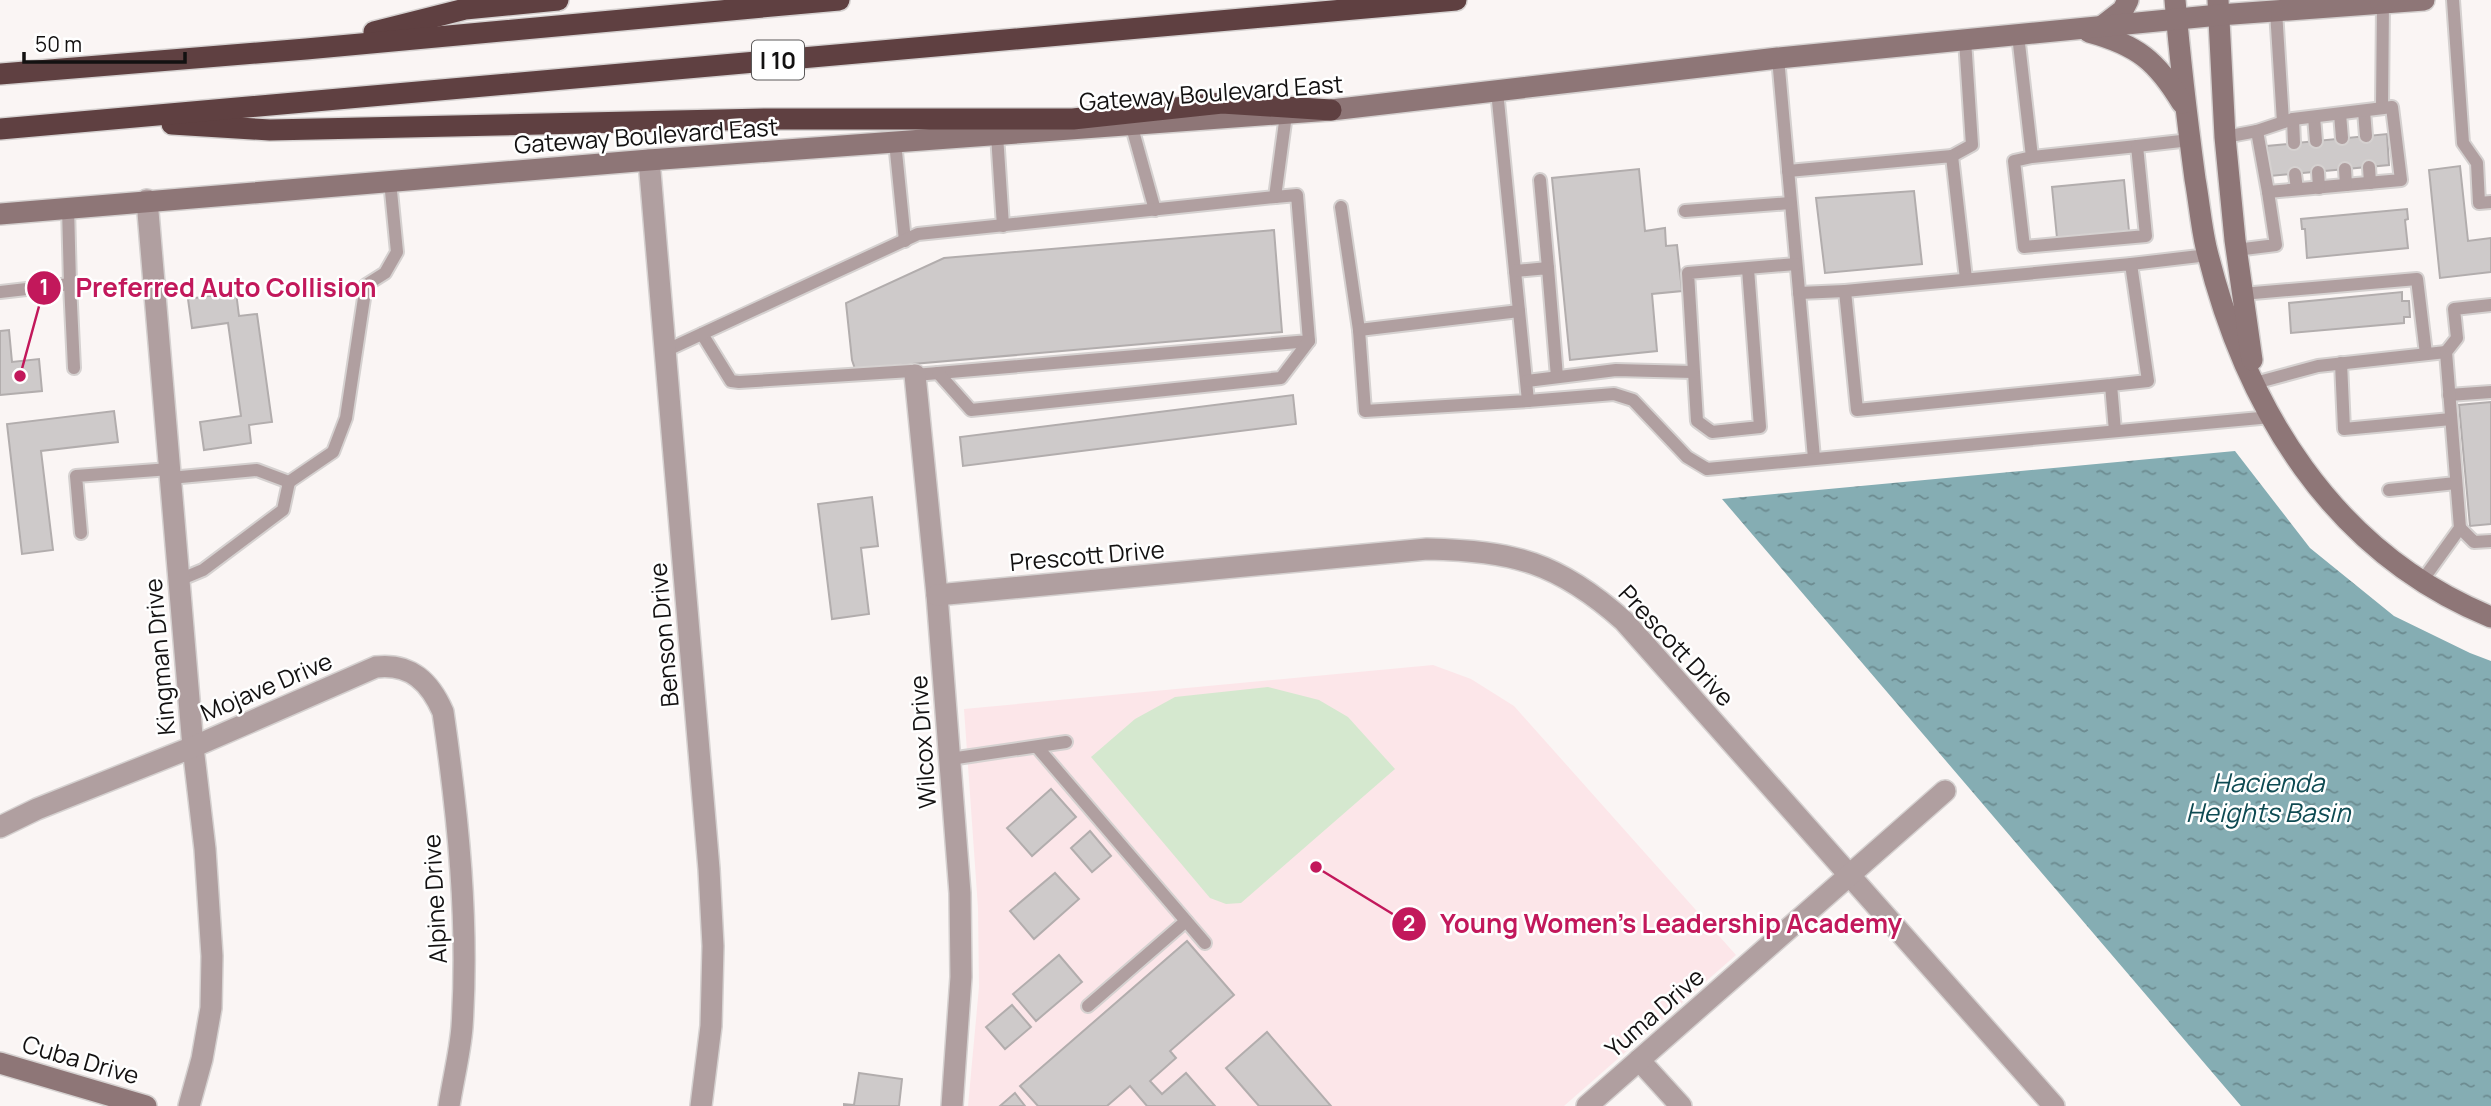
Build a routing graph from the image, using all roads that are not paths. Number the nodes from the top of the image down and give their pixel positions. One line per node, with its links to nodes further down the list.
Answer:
1 (558, 0): 15 (highway)
2 (839, 0): 15 (highway, I 10)
3 (1456, 0): 27 (highway, I 10)
4 (2128, 0): 11 (main road)
5 (2424, 0): 7 (main road, Gateway Boulevard East)
6 (2453, 0): 58 (lane)
7 (2383, 3): 8 (main road, Gateway Boulevard East); 19 (lane)
8 (2282, 7): 9 (main road, Gateway Boulevard East); 28 (lane)
9 (2218, 8): 10 (main road, Gateway Boulevard East); 32 (main road)
10 (2176, 10): 11 (main road, Gateway Boulevard East); 20 (main road)
11 (2101, 27): 12 (main road, Gateway Boulevard East)
12 (2076, 29): 13 (main road, Gateway Boulevard East); 20 (main road)
13 (2018, 35): 14 (main road, Gateway Boulevard East); 41 (lane)
14 (1965, 40): 16 (main road, Gateway Boulevard East); 40 (lane)
15 (306, 49): 17 (highway, I 10)
16 (1779, 58): 18 (main road, Gateway Boulevard East); 45 (lane)
17 (0, 74)
18 (1497, 90): 22 (main road, Gateway Boulevard East); 72 (lane)
19 (2382, 108): 23 (lane); 50 (lane)
20 (2185, 109): 35 (main road)
21 (1287, 110): 22 (highway); 26 (highway); 55 (lane)
22 (1331, 110)
23 (2364, 111): 24 (lane); 33 (lane)
24 (2340, 114): 25 (lane); 34 (lane)
25 (2314, 117): 28 (lane); 36 (lane)
26 (1130, 119): 27 (highway); 31 (main road, Gateway Boulevard East); 61 (lane)
27 (100, 120): 29 (highway, I 10)
28 (2288, 120): 30 (lane); 38 (lane)
29 (0, 129)
30 (2257, 131): 32 (lane); 54 (lane)
31 (997, 135): 37 (main road, Gateway Boulevard East); 64 (lane)
32 (2225, 136): 35 (main road); 66 (main road)
33 (2366, 136)
34 (2342, 138)
35 (2190, 140): 39 (lane); 67 (main road)
36 (2316, 141)
37 (895, 142): 42 (main road, Gateway Boulevard East); 65 (lane)
38 (2294, 143)
39 (2137, 146): 41 (lane); 41 (lane)
40 (1952, 156): 45 (lane); 73 (lane)
41 (2032, 157)
42 (649, 160): 49 (main road, Gateway Boulevard East); 84 (street, Benson Drive)
43 (2369, 167): 50 (lane)
44 (2345, 169): 51 (lane)
45 (1788, 171): 57 (lane)
46 (2318, 172): 52 (lane)
47 (2295, 174): 53 (lane)
48 (1540, 180): 70 (lane)
49 (390, 181): 56 (main road, Gateway Boulevard East); 104 (lane)
50 (2370, 183): 51 (lane)
51 (2346, 185): 52 (lane)
52 (2319, 188): 53 (lane)
53 (2297, 189): 54 (lane)
54 (2268, 192): 66 (lane)
55 (1275, 197): 61 (lane); 83 (lane)
56 (147, 200): 59 (main road, Gateway Boulevard East); 103 (street, Kingman Drive)
57 (1790, 202): 62 (lane); 68 (lane)
58 (2491, 202)
59 (68, 207): 63 (main road, Gateway Boulevard East); 74 (lane)
60 (1342, 207): 81 (lane)
61 (1155, 210): 64 (lane)
62 (1685, 211)
63 (0, 214)
64 (1003, 226): 65 (lane)
65 (905, 241): 82 (lane)
66 (2236, 250): 67 (main road); 78 (main road)
67 (2208, 255): 69 (lane); 94 (main road)
68 (1796, 264): 71 (lane); 77 (lane)
69 (2131, 264): 73 (lane); 95 (lane)
70 (1548, 268): 72 (lane); 92 (lane)
71 (1748, 269): 89 (lane); 89 (lane)
72 (1515, 271): 80 (lane)
73 (1966, 279): 75 (lane)
74 (70, 284): 76 (lane); 88 (lane)
75 (1845, 291): 77 (lane); 95 (lane)
76 (0, 292)
77 (1799, 293): 102 (lane)
78 (2242, 294): 86 (lane); 94 (main road)
79 (2491, 305): 85 (lane)
80 (1520, 311): 81 (lane); 93 (lane)
81 (1359, 330): 98 (lane)
82 (702, 334): 84 (lane); 91 (lane)
83 (1309, 341): 90 (lane); 90 (lane)
84 (665, 351): 130 (street, Benson Drive)
85 (2446, 352): 86 (lane); 97 (lane)
86 (2426, 354): 87 (lane)
87 (2342, 363): 94 (lane); 100 (lane)
88 (74, 368)
89 (1693, 372): 92 (lane)
90 (938, 373): 91 (lane)
91 (915, 375): 112 (street, Wilcox Drive)
92 (1557, 377): 93 (lane)
93 (1527, 381): 98 (lane)
94 (2255, 383): 99 (main road)
95 (2111, 385): 101 (lane)
96 (2491, 392): 97 (lane)
97 (2449, 395): 100 (lane)
98 (1528, 401): 102 (lane)
99 (2271, 417): 101 (lane); 111 (main road)
100 (2451, 419): 105 (lane)
101 (2115, 431): 102 (lane)
102 (1814, 458)
103 (170, 473): 104 (lane); 108 (lane); 110 (street, Kingman Drive)
104 (289, 482): 110 (lane)
105 (2456, 483): 106 (lane); 107 (lane)
106 (2389, 489)
107 (2460, 528): 109 (lane); 111 (lane)
108 (81, 533)
109 (2491, 541)
110 (179, 580): 116 (street, Kingman Drive)
111 (2422, 581): 113 (main road)
112 (937, 595): 118 (street, Wilcox Drive); 121 (street, Prescott Drive)
113 (2491, 617)
114 (434, 691): 116 (street, Mojave Drive); 129 (street, Alpine Drive)
115 (1066, 742): 117 (lane)
116 (192, 747): 120 (street, Mojave Drive); 128 (street, Kingman Drive)
117 (1037, 747): 118 (lane); 122 (lane)
118 (950, 759): 131 (street, Wilcox Drive)
119 (1945, 791): 121 (street, Yuma Drive)
120 (0, 827)
121 (1849, 875): 125 (street, Yuma Drive); 134 (street, Prescott Drive)
122 (1185, 921): 123 (lane); 124 (lane)
123 (1205, 943)
124 (1088, 1006)
125 (1639, 1060): 132 (street, Yuma Drive); 133 (street)
126 (0, 1063): 127 (main road, Cuba Drive)
127 (146, 1106)
128 (188, 1106)
129 (449, 1106)
130 (701, 1106)
131 (952, 1106)
132 (1587, 1106)
133 (1681, 1106)
134 (2054, 1106)

